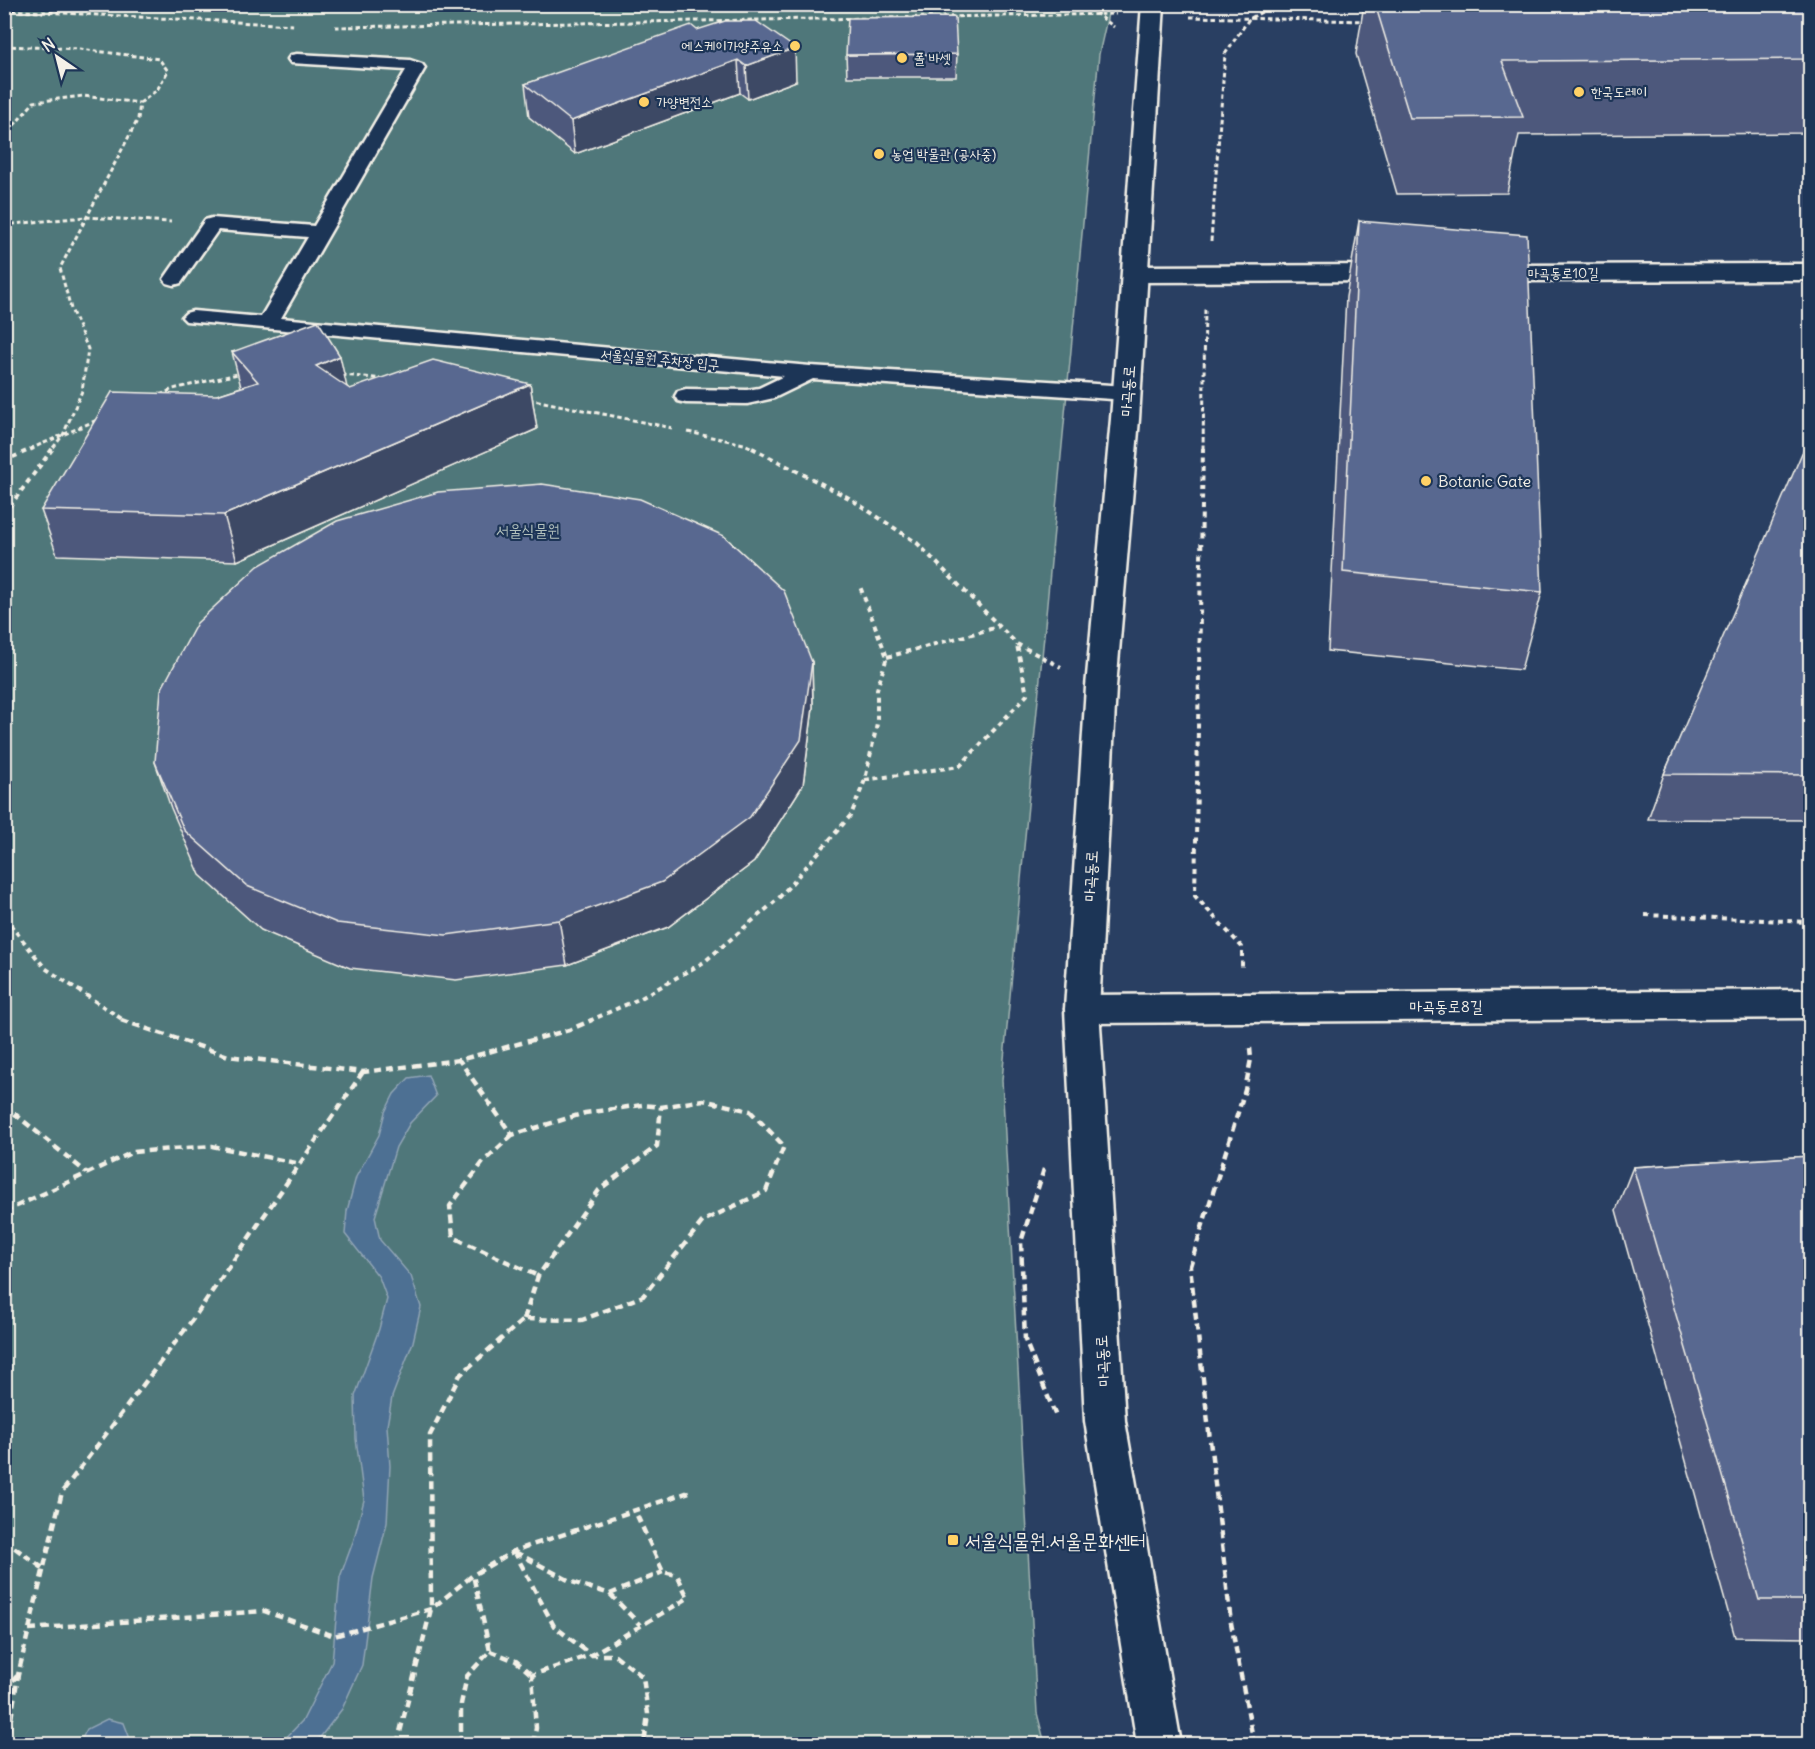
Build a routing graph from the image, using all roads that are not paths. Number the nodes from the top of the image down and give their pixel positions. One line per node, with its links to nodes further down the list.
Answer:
1 (1153, 10): 7 (main road, 마곡동로)
2 (297, 59): 3 (lane)
3 (320, 232): 8 (lane); 10 (lane)
4 (1810, 272): 6 (main road, 마곡동로10길)
5 (1421, 273): 7 (main road)
6 (1456, 273)
7 (1136, 274): 12 (main road, 마곡동로)
8 (174, 279)
9 (193, 317): 10 (lane, 서울식물원 주차장 입구)
10 (267, 324): 11 (lane, 서울식물원 주차장 입구)
11 (810, 372): 12 (lane, 서울식물원 주차장 입구); 13 (lane)
12 (1127, 393): 15 (main road, 마곡동로)
13 (686, 396)
14 (1810, 1004): 15 (main road, 마곡동로8길)
15 (1082, 1009): 16 (main road, 마곡동로)
16 (1160, 1744)

